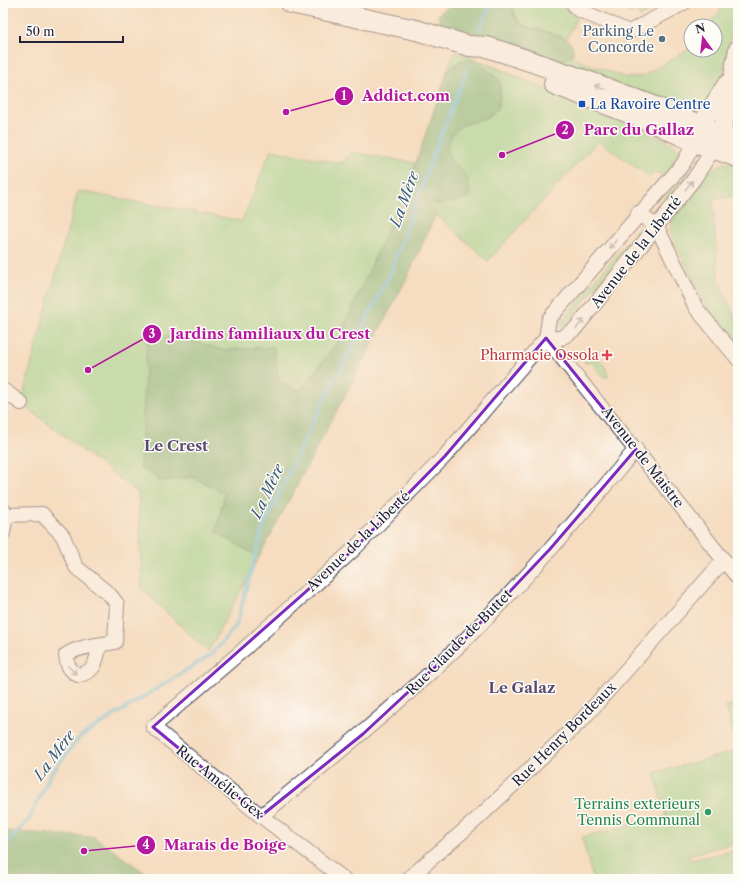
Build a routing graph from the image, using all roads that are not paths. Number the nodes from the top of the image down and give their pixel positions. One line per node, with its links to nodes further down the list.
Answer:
1 (291, 3): 6 (main road)
2 (573, 3): 3 (street)
3 (684, 3)
4 (738, 49): 5 (street)
5 (731, 81): 6 (street); 7 (street)
6 (698, 134): 7 (main road); 9 (street, Avenue de la Liberté)
7 (724, 142): 8 (main road); 10 (street, Avenue de la Liberté, one-way to 7)
8 (738, 157)
9 (638, 214): 10 (street); 11 (street, Avenue de la Liberté, one-way to 11)
10 (657, 227): 11 (street, Avenue de la Liberté, one-way to 10); 12 (street)
11 (546, 338): 15 (street, Avenue de Maistre); 21 (street, Avenue de la Liberté)
12 (738, 359)
13 (3, 390): 14 (street)
14 (21, 403)
15 (636, 448): 18 (street, Avenue de Maistre); 22 (street, Rue Claude de Buttet)
16 (5, 512): 17 (street); 20 (street)
17 (3, 532)
18 (724, 560): 19 (street, Avenue de Maistre); 24 (street, Rue Henry Bordeaux)
19 (738, 578)
20 (100, 645)
21 (153, 727): 22 (street, Rue Amélie Gex)
22 (261, 816): 23 (street, Rue Amélie Gex)
23 (344, 879)
24 (408, 879)

